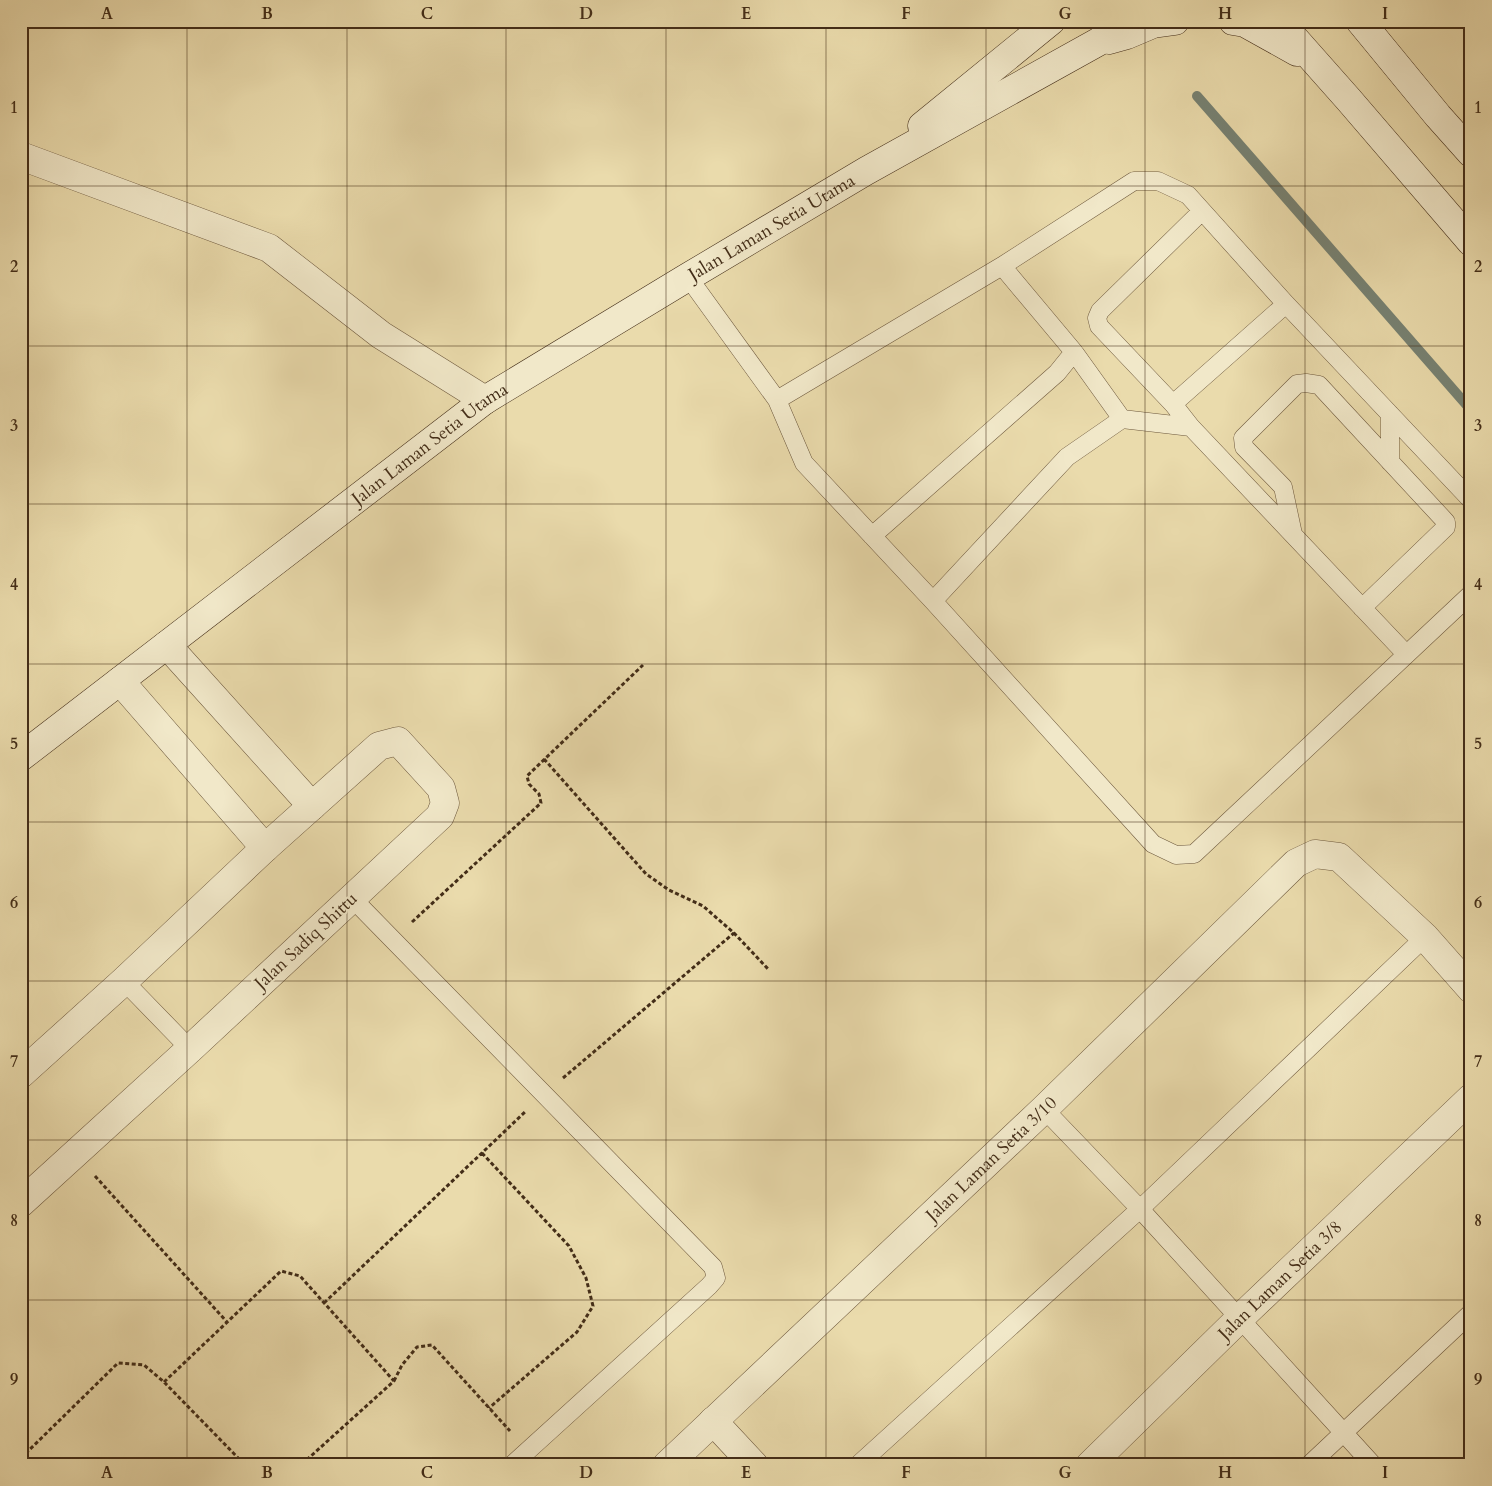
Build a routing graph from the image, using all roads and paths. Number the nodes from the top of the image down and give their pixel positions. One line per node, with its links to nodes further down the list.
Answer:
1 (1050, 21): 11 (street, Jalan Laman Setia Utama)
2 (1127, 21): 7 (street, Jalan Laman Setia Utama)
3 (1175, 21): 7 (street)
4 (1233, 21): 8 (street)
5 (1279, 21): 8 (street)
6 (1360, 21): 9 (street)
7 (1098, 42): 11 (street, Jalan Laman Setia Utama)
8 (1349, 100): 13 (street)
9 (1471, 153)
10 (21, 156): 18 (street)
11 (866, 171): 15 (street, Jalan Laman Setia Utama)
12 (1202, 211): 14 (lane); 16 (lane); 20 (lane)
13 (1471, 242)
14 (1002, 266): 17 (lane); 19 (lane)
15 (688, 277): 18 (street, Jalan Laman Setia Utama); 19 (lane)
16 (1286, 304): 20 (lane); 21 (lane)
17 (1074, 352): 22 (lane); 27 (lane)
18 (485, 400): 31 (street, Jalan Laman Setia Utama)
19 (777, 400): 27 (lane)
20 (1173, 404): 23 (lane)
21 (1390, 414): 24 (lane); 25 (lane)
22 (1122, 419): 23 (lane); 29 (lane)
23 (1191, 427): 26 (lane)
24 (1390, 462): 26 (lane); 30 (lane)
25 (1471, 500)
26 (1293, 535): 30 (lane)
27 (872, 536): 29 (lane)
28 (1471, 594): 32 (lane)
29 (933, 601): 32 (lane)
30 (1362, 608): 32 (lane)
31 (166, 645): 34 (street, Jalan Laman Setia Utama); 37 (street)
32 (1406, 654)
33 (643, 666): 36 (path)
34 (120, 681): 35 (street, Jalan Laman Setia Utama); 38 (street)
35 (21, 757)
36 (544, 759): 41 (path); 42 (path)
37 (312, 806): 38 (street, Jalan Sadiq Shittu); 39 (street, Jalan Sadiq Shittu)
38 (265, 848): 43 (street, Jalan Sadiq Shittu)
39 (352, 898): 41 (lane); 45 (street, Jalan Sadiq Shittu)
40 (1425, 937): 44 (street); 48 (street, Jalan Laman Setia 3/10); 52 (lane)
41 (393, 940): 61 (lane)
42 (769, 970)
43 (124, 981): 45 (lane); 46 (street, Jalan Sadiq Shittu)
44 (1471, 989)
45 (190, 1049): 50 (street, Jalan Sadiq Shittu)
46 (21, 1074)
47 (1471, 1098): 54 (street, Jalan Laman Setia 3/8)
48 (1044, 1109): 52 (lane); 59 (street, Jalan Laman Setia 3/10)
49 (482, 1153): 58 (path)
50 (75, 1154): 51 (street, Jalan Sadiq Shittu); 55 (path)
51 (21, 1203)
52 (1140, 1209): 54 (lane); 68 (lane)
53 (1471, 1313): 60 (lane)
54 (1240, 1318): 60 (lane); 69 (street, Jalan Laman Setia 3/8)
55 (227, 1322): 56 (path); 57 (path)
56 (394, 1381): 58 (path); 64 (path)
57 (164, 1382): 62 (path); 63 (path)
58 (489, 1408): 61 (path)
59 (713, 1421): 66 (street, Jalan Laman Setia 3/10); 67 (street)
60 (1343, 1433): 70 (lane); 71 (lane)
61 (528, 1450): 65 (lane)
62 (21, 1458)
63 (245, 1465)
64 (300, 1465)
65 (512, 1465)
66 (667, 1465)
67 (754, 1465)
68 (858, 1465)
69 (1090, 1465)
70 (1309, 1465)
71 (1373, 1465)

